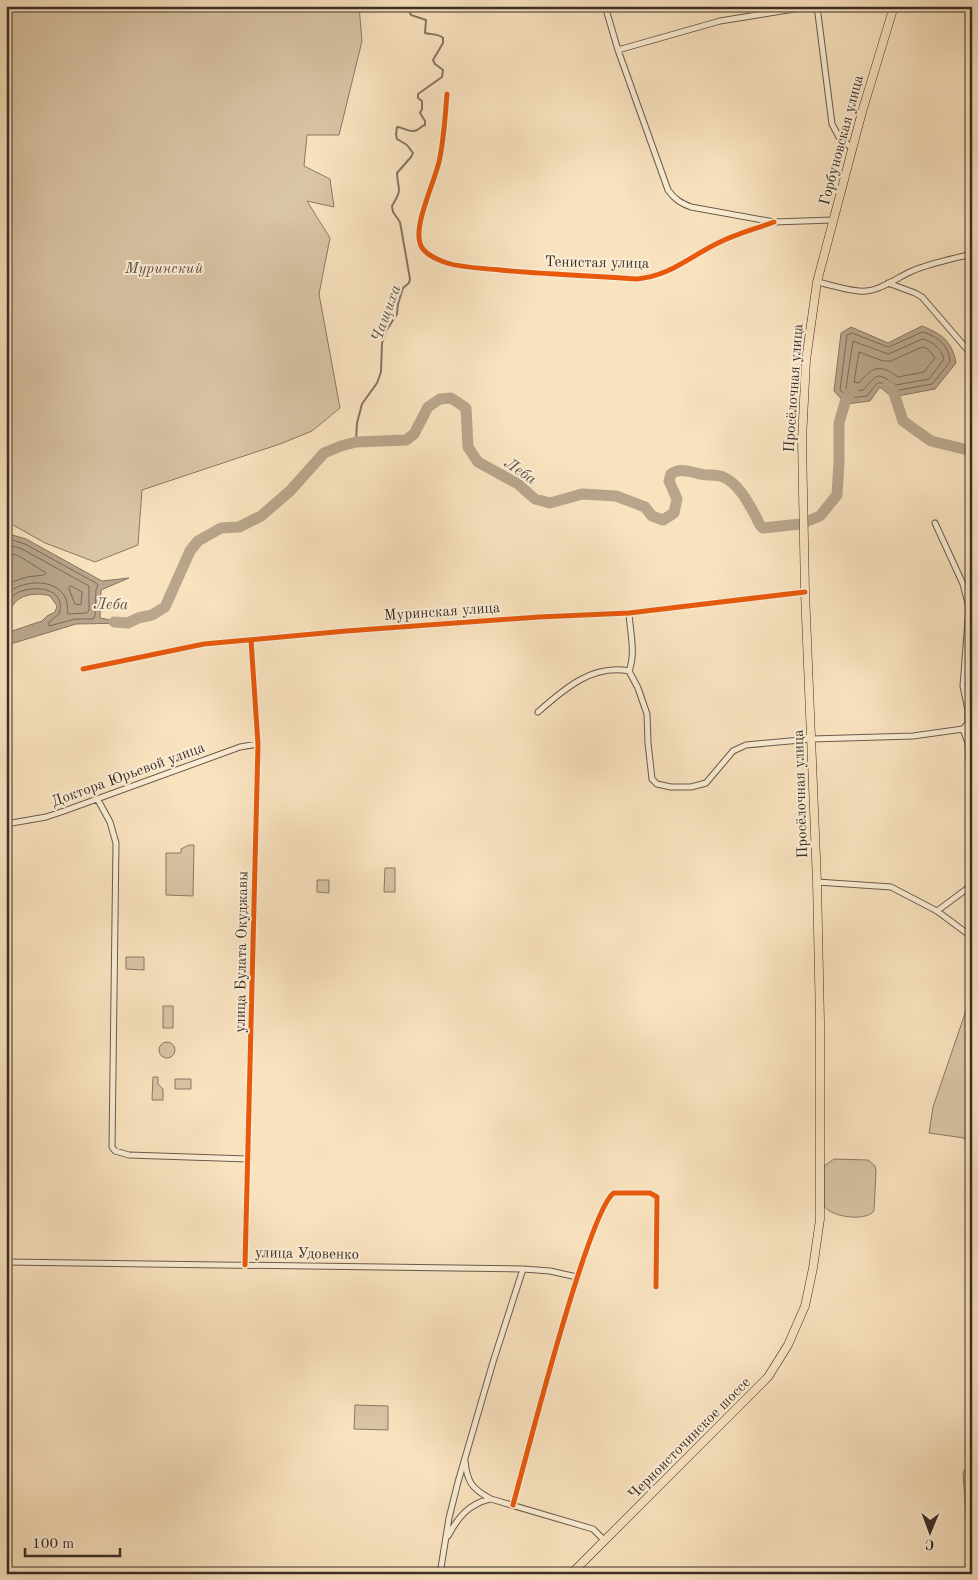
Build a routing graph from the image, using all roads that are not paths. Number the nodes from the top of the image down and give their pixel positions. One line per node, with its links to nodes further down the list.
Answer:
1 (604, 6): 5 (street)
2 (813, 6): 5 (street)
3 (817, 6): 7 (street)
4 (894, 6): 7 (main road, Горбуновская улица)
5 (618, 50): 9 (street)
6 (447, 94): 9 (street, Тенистая улица)
7 (852, 148): 8 (main road, Горбуновская улица)
8 (833, 220): 9 (street); 11 (main road, Горбуновская улица)
9 (774, 222)
10 (972, 254): 12 (street)
11 (817, 282): 12 (street); 15 (main road, Просёлочная улица)
12 (888, 284): 13 (street)
13 (972, 355)
14 (935, 523): 21 (street)
15 (805, 592): 16 (street, Муринская улица); 23 (main road, Просёлочная улица)
16 (629, 613): 17 (street, Муринская улица); 19 (street)
17 (252, 640): 18 (street, Муринская улица); 24 (street, улица Булата Окуджавы)
18 (83, 669)
19 (629, 671): 20 (street); 23 (street)
20 (538, 712)
21 (970, 723): 22 (street)
22 (963, 729): 23 (street); 26 (street)
23 (812, 739): 28 (main road, Просёлочная улица)
24 (258, 744): 25 (street, Доктора Юрьевой улица); 32 (street, улица Булата Окуджавы)
25 (98, 800): 27 (street, Доктора Юрьевой улица); 32 (street)
26 (972, 805)
27 (6, 824)
28 (817, 882): 30 (street); 38 (main road, Просёлочная улица)
29 (972, 885): 30 (street)
30 (937, 911): 31 (street)
31 (972, 937)
32 (248, 1159): 34 (street, улица Булата Окуджавы)
33 (6, 1262): 34 (street, улица Удовенко)
34 (245, 1265): 35 (street, улица Удовенко)
35 (523, 1269): 36 (street, улица Удовенко); 39 (street)
36 (577, 1277): 37 (street); 41 (street)
37 (656, 1287)
38 (805, 1306): 43 (main road, Черноисточинское шоссе)
39 (465, 1459): 40 (street); 42 (street)
40 (491, 1499): 41 (street); 42 (street)
41 (513, 1505): 43 (street)
42 (446, 1539): 44 (street)
43 (605, 1540): 45 (main road, Черноисточинское шоссе)
44 (440, 1574)
45 (572, 1574)

